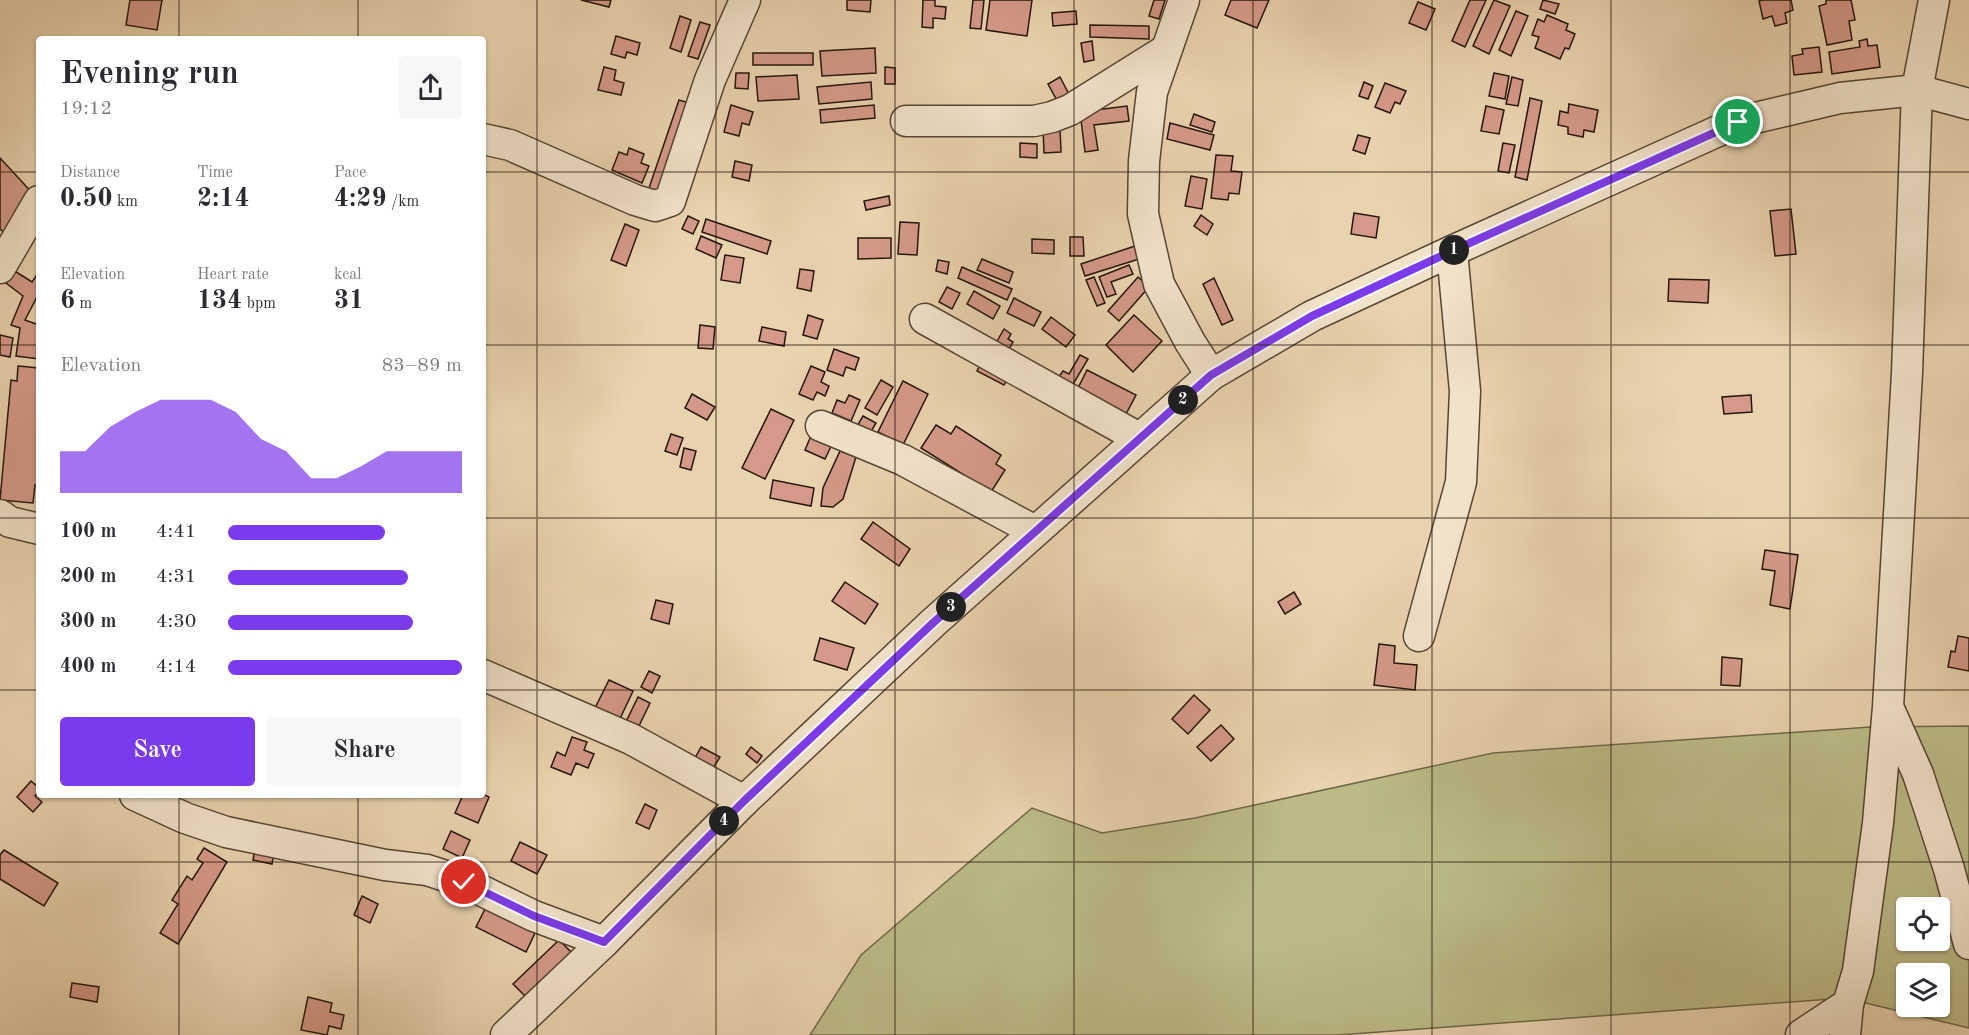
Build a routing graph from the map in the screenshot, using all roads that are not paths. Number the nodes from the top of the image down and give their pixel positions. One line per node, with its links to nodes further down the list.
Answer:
1 (745, 0): 8 (street)
2 (1184, 0): 4 (street)
3 (1934, 0): 5 (street)
4 (1166, 50): 7 (street); 13 (street)
5 (1917, 90): 6 (street); 10 (street); 21 (street)
6 (1969, 104)
7 (906, 121)
8 (486, 140)
9 (36, 206): 11 (street)
10 (1452, 251): 13 (street); 19 (street)
11 (0, 268)
12 (925, 319): 15 (street)
13 (1211, 375): 15 (street)
14 (821, 426): 18 (street)
15 (1139, 438): 18 (street)
16 (5, 518): 17 (street)
17 (36, 528)
18 (1035, 531): 23 (street)
19 (1419, 636)
20 (486, 676): 23 (street)
21 (1888, 707): 25 (street); 26 (street)
22 (141, 798): 24 (street)
23 (744, 801): 24 (street)
24 (604, 942): 27 (street)
25 (1969, 944)
26 (1848, 1004): 28 (street); 29 (street)
27 (506, 1035)
28 (1801, 1035)
29 (1845, 1035)

